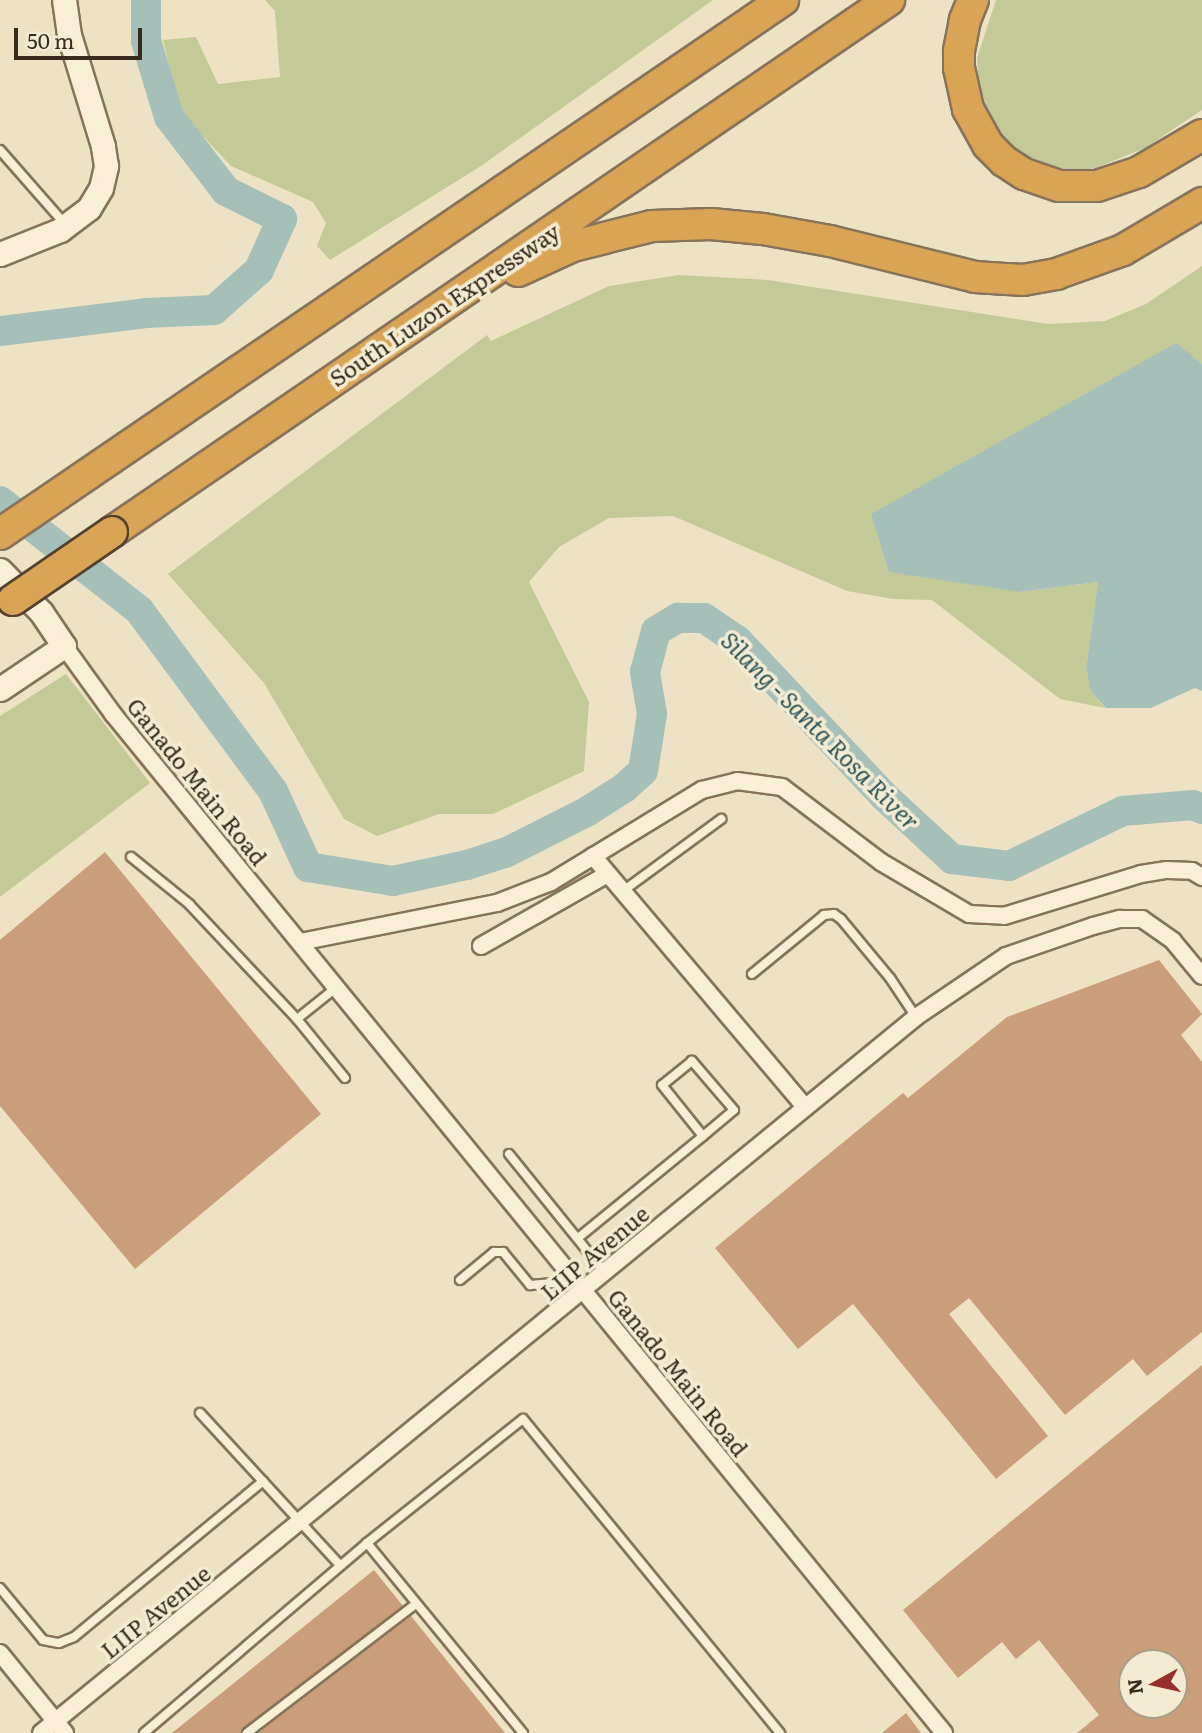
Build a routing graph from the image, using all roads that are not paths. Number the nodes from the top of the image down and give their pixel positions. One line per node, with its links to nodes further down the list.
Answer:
1 (64, 0): 8 (street)
2 (783, 0): 11 (highway)
3 (889, 0): 10 (highway, South Luzon Expressway)
4 (973, 0): 5 (highway)
5 (1202, 135)
6 (0, 150): 8 (lane)
7 (1202, 203): 10 (highway)
8 (66, 226): 9 (street)
9 (0, 254)
10 (451, 301): 13 (highway, South Luzon Expressway, bridge)
11 (0, 534)
12 (0, 570): 14 (street)
13 (6, 604)
14 (64, 646): 15 (street); 22 (street, Ganado Main Road)
15 (0, 689)
16 (721, 819): 21 (lane)
17 (593, 856): 19 (street); 20 (street); 22 (street)
18 (131, 857): 28 (lane)
19 (608, 874): 21 (street); 23 (street)
20 (1202, 877)
21 (622, 891): 30 (street)
22 (299, 942): 26 (street, Ganado Main Road)
23 (481, 946)
24 (752, 974): 27 (lane)
25 (1202, 976): 27 (street, LIIP Avenue)
26 (337, 987): 28 (lane); 36 (street, Ganado Main Road)
27 (916, 1017): 30 (street, LIIP Avenue)
28 (297, 1019): 29 (lane)
29 (345, 1078)
30 (805, 1107): 34 (street, LIIP Avenue)
31 (703, 1136): 31 (lane); 33 (lane)
32 (509, 1154): 33 (lane)
33 (578, 1238): 34 (lane)
34 (605, 1273): 36 (street, LIIP Avenue)
35 (460, 1280): 36 (lane)
36 (580, 1285): 39 (street, LIIP Avenue); 51 (street, Ganado Main Road)
37 (200, 1413): 38 (lane)
38 (263, 1481): 39 (lane); 42 (lane)
39 (301, 1521): 41 (lane); 45 (street, LIIP Avenue)
40 (367, 1543): 41 (lane); 43 (lane); 50 (lane)
41 (340, 1565): 47 (lane)
42 (0, 1588)
43 (416, 1604): 48 (lane); 49 (lane)
44 (0, 1653): 45 (street)
45 (60, 1727): 46 (street, LIIP Avenue)
46 (41, 1733)
47 (144, 1733)
48 (247, 1733)
49 (523, 1733)
50 (780, 1733)
51 (944, 1733)

